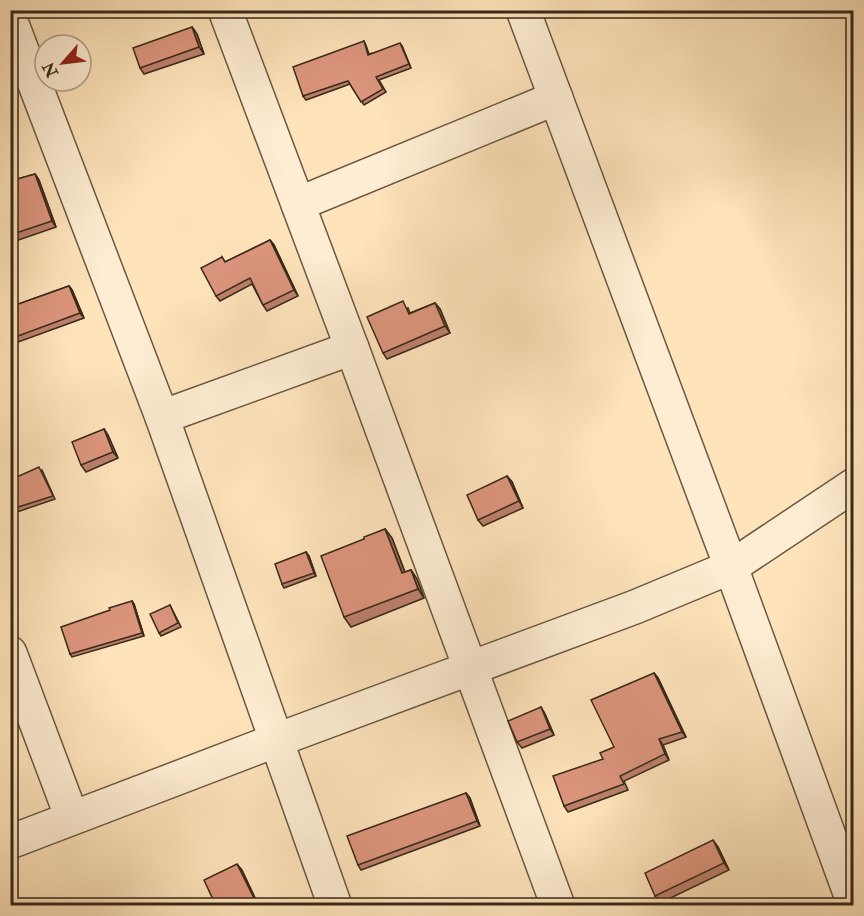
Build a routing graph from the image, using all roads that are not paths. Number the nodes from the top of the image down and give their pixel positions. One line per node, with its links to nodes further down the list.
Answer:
1 (225, 10): 6 (street)
2 (523, 10): 5 (street)
3 (10, 19): 4 (street)
4 (16, 53): 8 (street)
5 (556, 98): 6 (street); 10 (street)
6 (298, 204): 7 (street)
7 (352, 348): 8 (street); 12 (street)
8 (162, 417): 13 (street)
9 (854, 485): 10 (street)
10 (731, 567): 12 (street); 16 (street)
11 (10, 653): 14 (street)
12 (471, 668): 13 (street); 18 (street)
13 (277, 740): 14 (street); 17 (street)
14 (72, 818): 15 (street)
15 (10, 842)
16 (854, 904)
17 (335, 906)
18 (558, 906)

